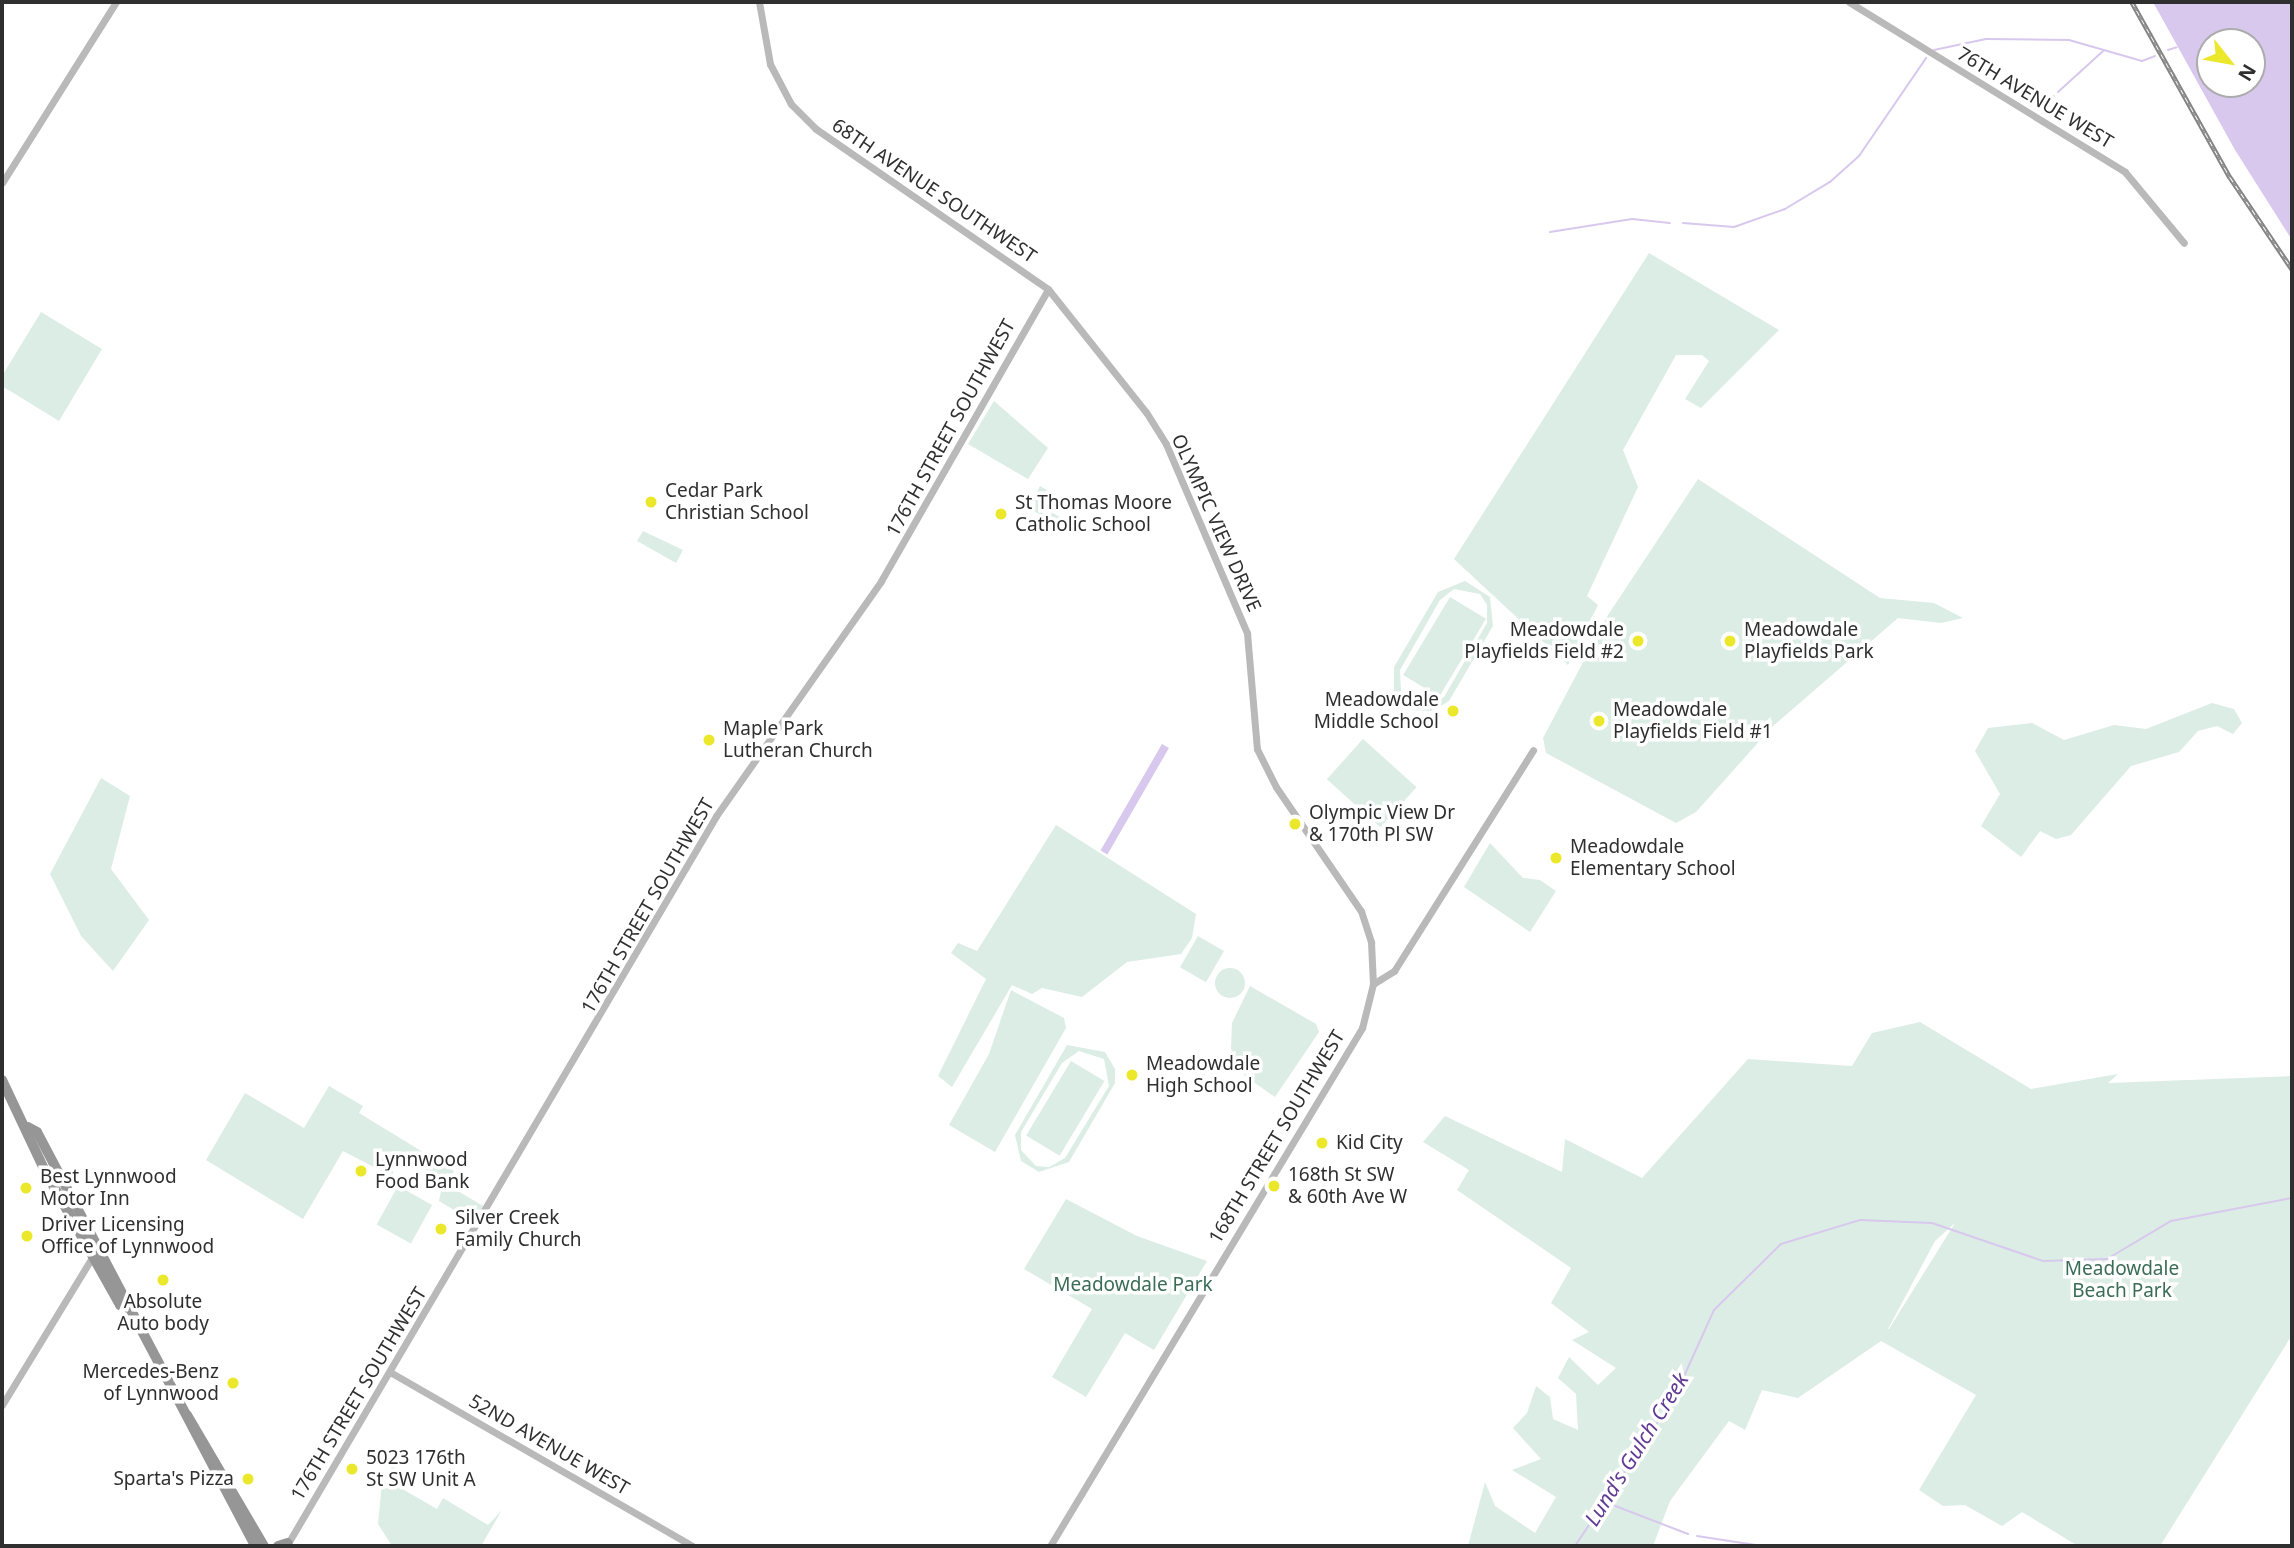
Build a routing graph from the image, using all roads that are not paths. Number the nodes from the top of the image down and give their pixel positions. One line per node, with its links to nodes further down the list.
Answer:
1 (116, 2): 4 (street)
2 (759, 2): 6 (street, 68TH AVENUE SOUTHWEST)
3 (1849, 2): 5 (street, 76TH AVENUE WEST)
4 (2, 183)
5 (2184, 243)
6 (1048, 289): 8 (street, OLYMPIC VIEW DRIVE); 18 (street, 176TH STREET SOUTHWEST)
7 (1533, 750): 8 (street)
8 (1373, 984): 26 (street, 168TH STREET SOUTHWEST)
9 (2, 1080): 10 (highway)
10 (29, 1133): 11 (highway); 12 (highway)
11 (70, 1212): 12 (highway); 13 (highway)
12 (98, 1244): 16 (highway)
13 (93, 1256): 14 (highway); 15 (street); 16 (highway)
14 (100, 1269): 15 (street); 17 (highway)
15 (81, 1272): 19 (street)
16 (113, 1273): 17 (highway)
17 (127, 1308): 20 (highway)
18 (390, 1372): 23 (street, 176TH STREET SOUTHWEST); 25 (street, 52ND AVENUE WEST)
19 (2, 1405)
20 (186, 1415): 21 (highway); 22 (highway)
21 (195, 1440): 22 (highway); 24 (highway)
22 (219, 1466): 24 (highway)
23 (284, 1545)
24 (263, 1546)
25 (693, 1546)
26 (1050, 1546)

